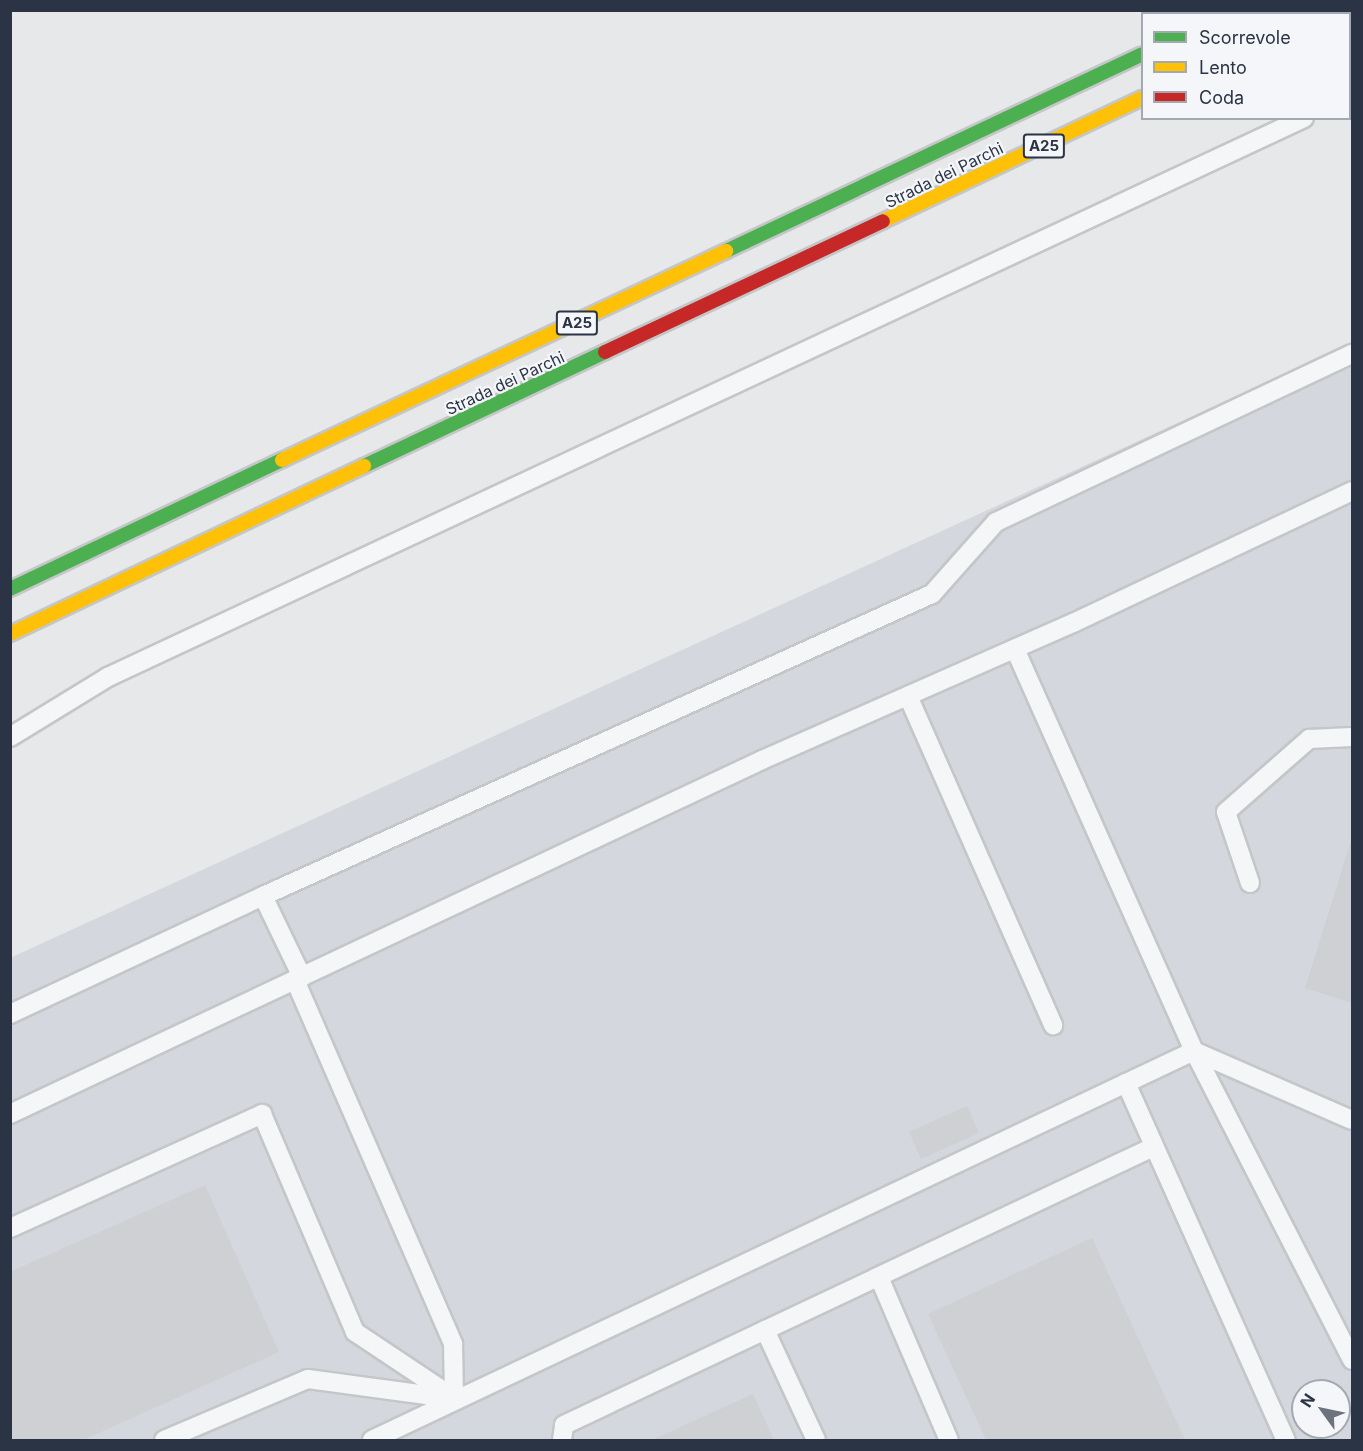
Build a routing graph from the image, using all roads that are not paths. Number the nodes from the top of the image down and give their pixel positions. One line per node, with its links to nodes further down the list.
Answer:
1 (1141, 55): 6 (highway, Strada dei Parchi / A25)
2 (1141, 99): 7 (highway, Strada dei Parchi / A25)
3 (1300, 120): 10 (lane)
4 (1353, 354): 13 (lane)
5 (1353, 491): 8 (lane)
6 (10, 589)
7 (10, 634)
8 (1015, 649): 9 (lane); 17 (lane)
9 (908, 696): 14 (lane); 16 (lane)
10 (10, 737)
11 (1353, 737): 12 (lane)
12 (1250, 883)
13 (263, 896): 14 (lane); 15 (lane)
14 (298, 978): 19 (lane); 26 (lane)
15 (10, 1014)
16 (1053, 1025)
17 (1194, 1051): 18 (lane); 20 (lane); 25 (lane)
18 (1126, 1083): 21 (lane); 26 (lane)
19 (10, 1114)
20 (1353, 1120)
21 (1151, 1148): 23 (lane); 32 (lane)
22 (10, 1228): 26 (lane)
23 (879, 1277): 24 (lane); 31 (lane)
24 (765, 1330): 29 (lane); 30 (lane)
25 (1353, 1360)
26 (454, 1398): 27 (lane); 28 (lane)
27 (164, 1440)
28 (372, 1440)
29 (562, 1440)
30 (816, 1440)
31 (949, 1440)
32 (1286, 1440)

